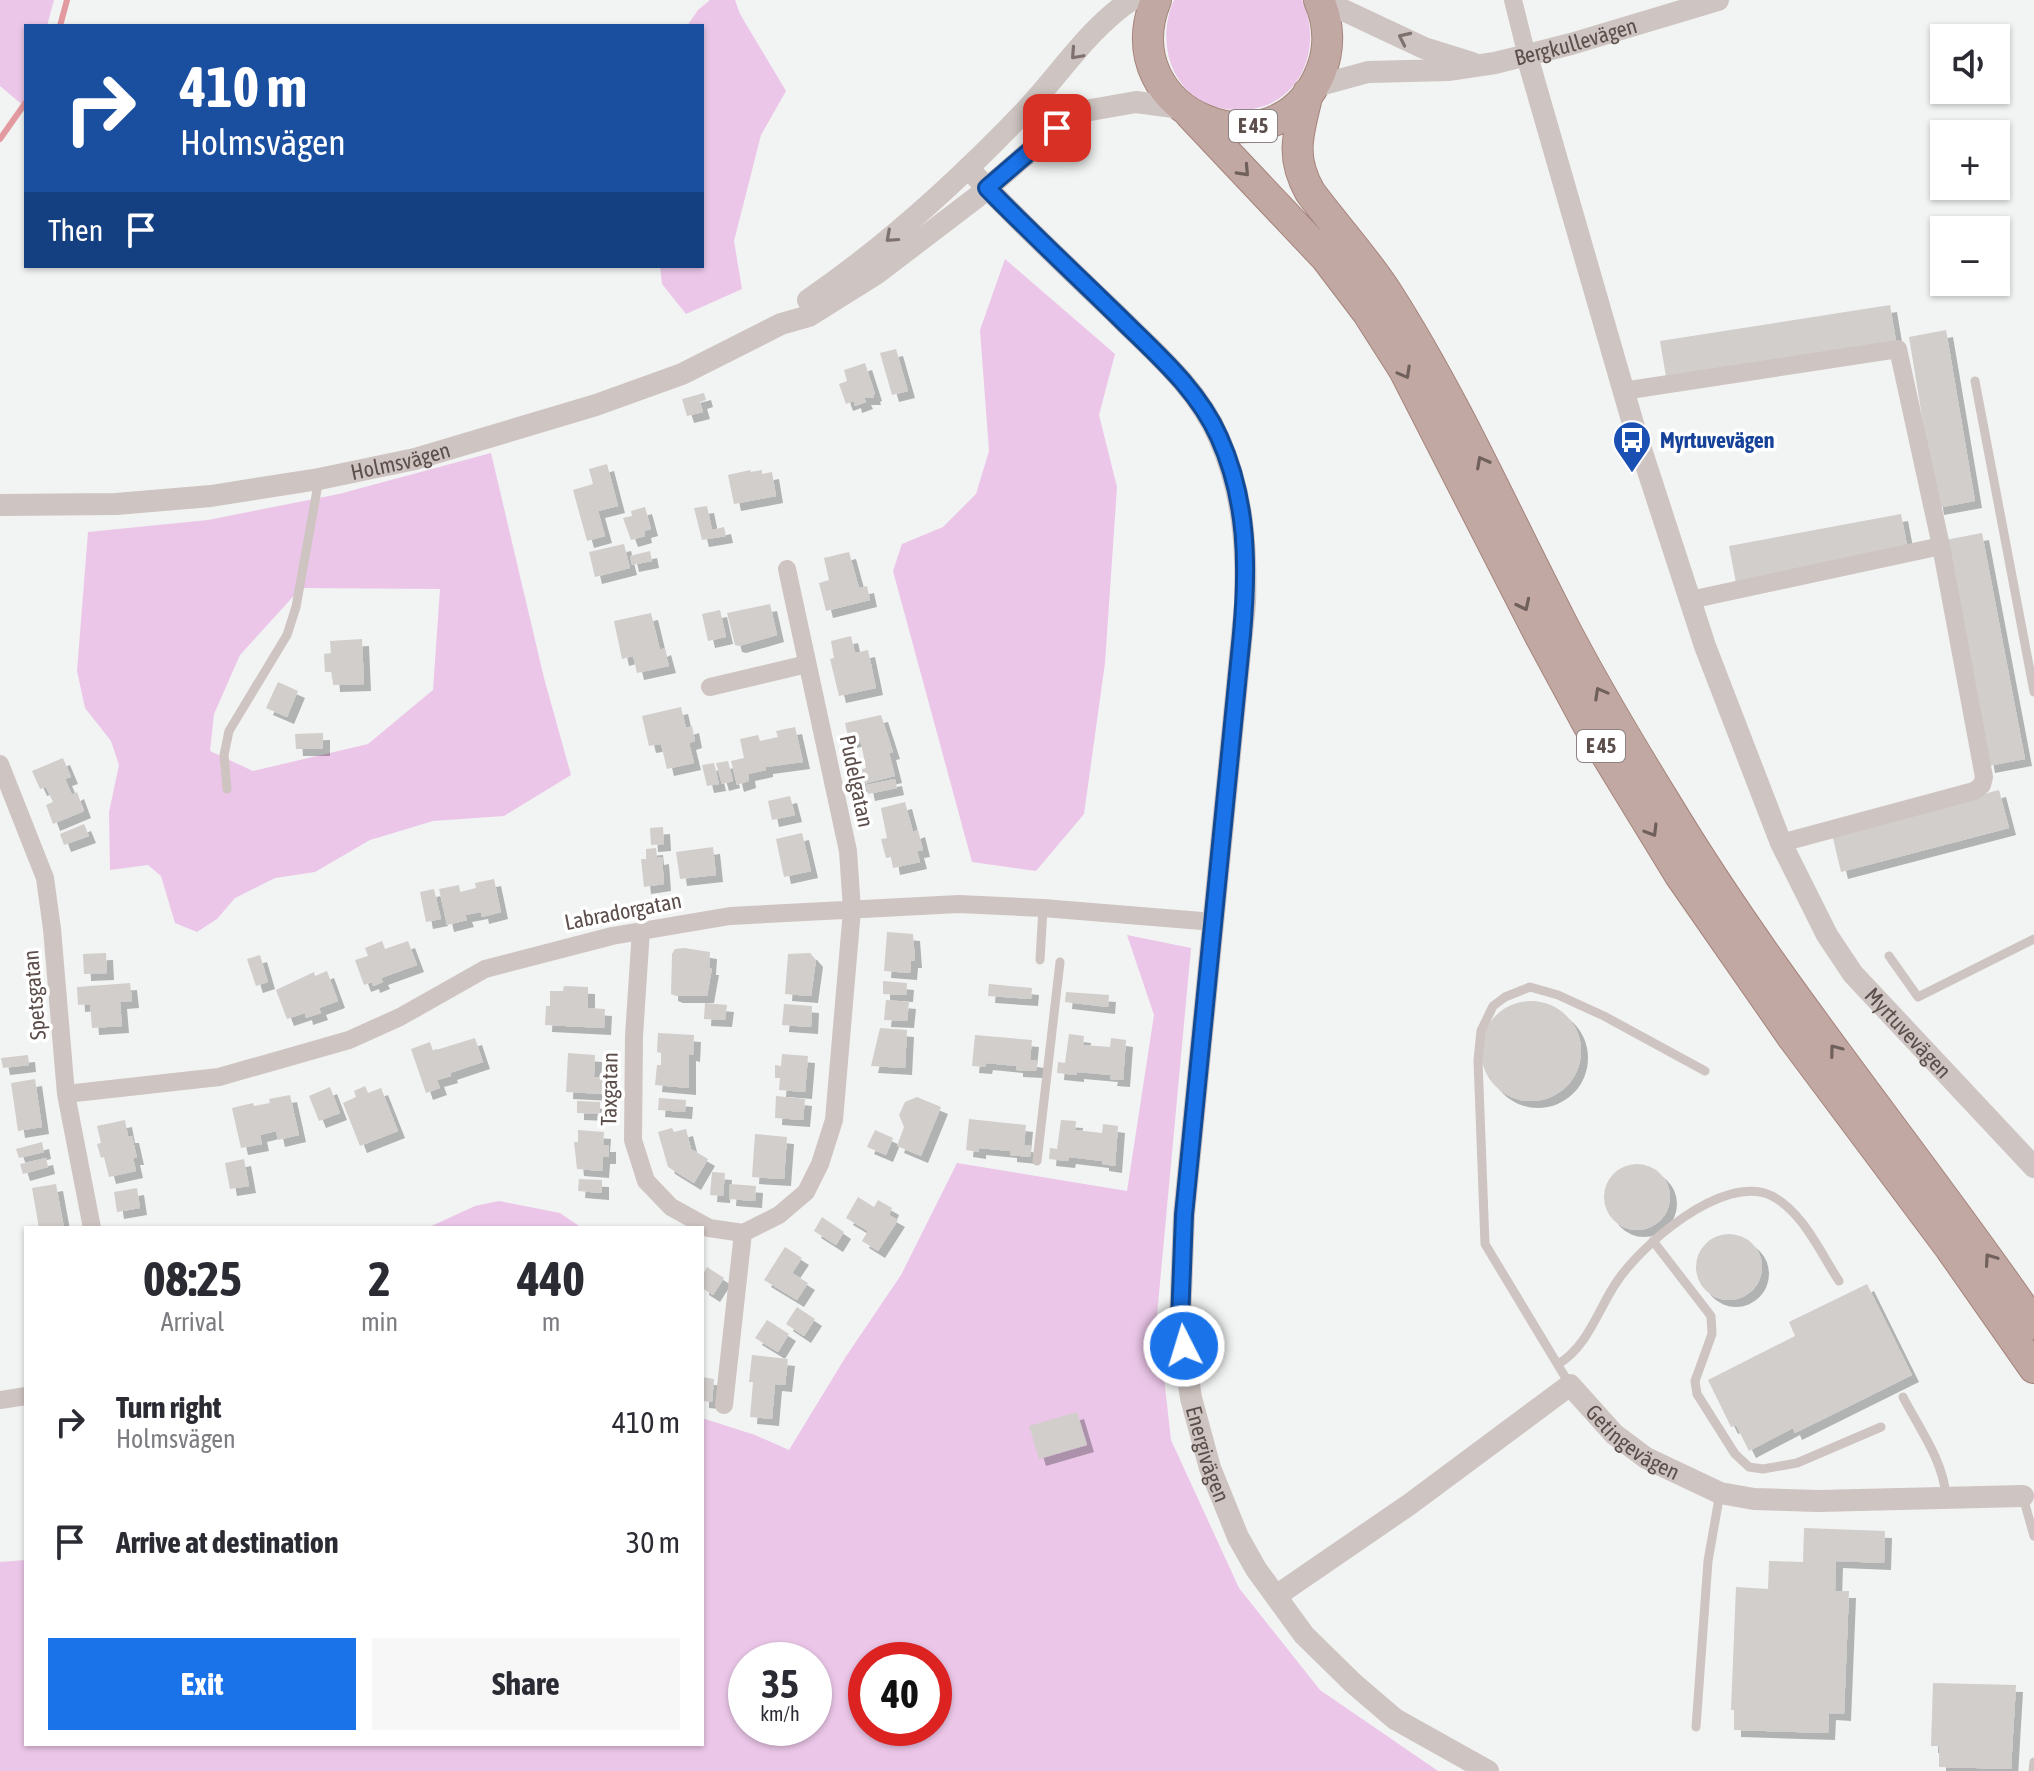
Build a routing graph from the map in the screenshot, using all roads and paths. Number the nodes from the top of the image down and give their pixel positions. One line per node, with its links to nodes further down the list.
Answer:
1 (1131, 0): 10 (street, Holmsvägen, one-way to 10)
2 (1156, 0): 9 (highway, E 45)
3 (1321, 0): 7 (street, Bergkullevägen, one-way to 3); 8 (highway, E 45)
4 (1513, 0): 6 (street, Myrtuvevägen)
5 (1718, 0): 6 (street, Bergkullevägen)
6 (1527, 56): 7 (street, Bergkullevägen); 14 (street, Myrtuvevägen)
7 (1477, 64): 8 (street, Bergkullevägen)
8 (1311, 90): 9 (highway, E 45); 42 (highway, E 45, one-way to 8)
9 (1185, 111): 11 (street, Holmsvägen); 44 (highway, E 45, one-way to 44)
10 (968, 168): 11 (street, Energivägen); 12 (street, Holmsvägen, one-way to 12)
11 (987, 188): 12 (street, Holmsvägen); 28 (street, Energivägen)
12 (781, 324): 15 (street, Holmsvägen)
13 (1975, 381): 22 (lane)
14 (1623, 391): 17 (street); 19 (street, Myrtuvevägen)
15 (319, 479): 16 (street, Holmsvägen); 24 (lane)
16 (0, 505)
17 (1941, 546): 19 (street); 25 (street)
18 (787, 569): 20 (street, Pudelgatan)
19 (1690, 600): 25 (street, Myrtuvevägen)
20 (807, 664): 21 (street); 27 (street, Pudelgatan)
21 (710, 687)
22 (2034, 692)
23 (0, 764): 35 (street, Spetsgatan)
24 (227, 789)
25 (1781, 843): 37 (street, Myrtuvevägen)
26 (1043, 908): 27 (street, Labradorgatan); 28 (street, Labradorgatan); 32 (lane)
27 (852, 910): 29 (street, Labradorgatan); 39 (street)
28 (1214, 922): 55 (street, Energivägen)
29 (641, 930): 35 (street, Labradorgatan); 39 (street, Taxgatan)
30 (2034, 939): 31 (lane, Myrtuvevägen)
31 (1889, 956)
32 (1040, 960)
33 (1060, 962): 36 (lane)
34 (1705, 1071): 43 (lane)
35 (66, 1094): 38 (street, Spetsgatan)
36 (1037, 1161)
37 (2034, 1167)
38 (92, 1226)
39 (743, 1233): 49 (street)
40 (1653, 1241): 41 (lane); 43 (lane); 50 (lane)
41 (1839, 1281)
42 (2034, 1324)
43 (1558, 1364): 45 (lane)
44 (2034, 1368)
45 (1570, 1385): 51 (street, Getingevägen); 55 (street, Getingevägen)
46 (24, 1396): 48 (street)
47 (1903, 1397): 53 (lane)
48 (0, 1400)
49 (724, 1405)
50 (1881, 1427)
51 (1720, 1493): 53 (street, Getingevägen); 56 (lane)
52 (2023, 1496): 53 (street, Getingevägen); 54 (lane, Getingevägen)
53 (1946, 1499)
54 (2034, 1536)
55 (1276, 1596): 58 (street, Energivägen)
56 (1696, 1727)
57 (2034, 1762): 59 (lane)
58 (1488, 1771)
59 (2033, 1771)

